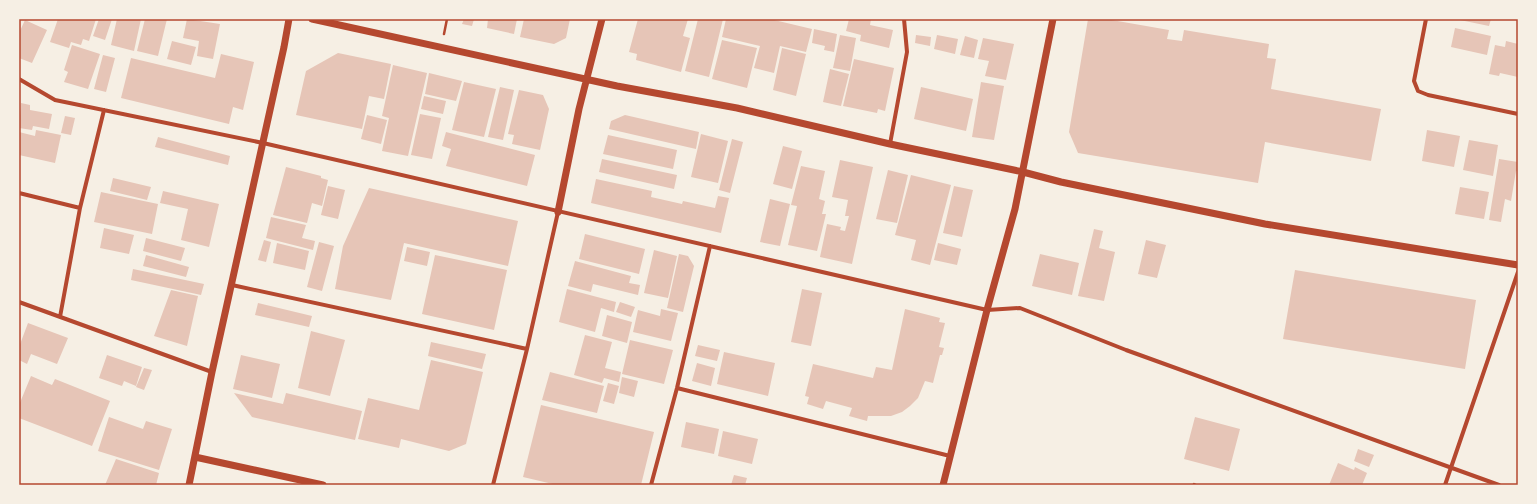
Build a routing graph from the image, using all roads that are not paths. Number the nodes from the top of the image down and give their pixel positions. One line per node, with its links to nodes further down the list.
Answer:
1 (289, 19): 11 (street)
2 (312, 19): 8 (street)
3 (602, 19): 8 (street)
4 (904, 19): 12 (street)
5 (1053, 19): 13 (street)
6 (1426, 19): 10 (street)
7 (19, 79): 9 (street)
8 (586, 79): 12 (street); 16 (street)
9 (104, 110): 11 (street); 15 (street)
10 (1518, 114)
11 (263, 143): 16 (street); 20 (street)
12 (890, 144): 13 (street)
13 (1023, 172): 18 (street); 22 (street)
14 (19, 194): 15 (street)
15 (80, 208): 23 (street)
16 (558, 212): 17 (street); 24 (street)
17 (710, 246): 22 (street); 26 (street)
18 (1518, 266)
19 (1518, 272): 29 (street)
20 (232, 285): 24 (street); 25 (street)
21 (19, 302): 23 (street)
22 (987, 310): 27 (street); 29 (street)
23 (60, 317): 25 (street)
24 (527, 349): 32 (street)
25 (212, 372): 28 (street)
26 (677, 388): 27 (street); 33 (street)
27 (950, 456): 34 (street)
28 (195, 457): 30 (street); 31 (street)
29 (1452, 468): 35 (street); 36 (street)
30 (189, 485)
31 (323, 485)
32 (493, 485)
33 (651, 485)
34 (943, 485)
35 (1445, 485)
36 (1498, 485)

